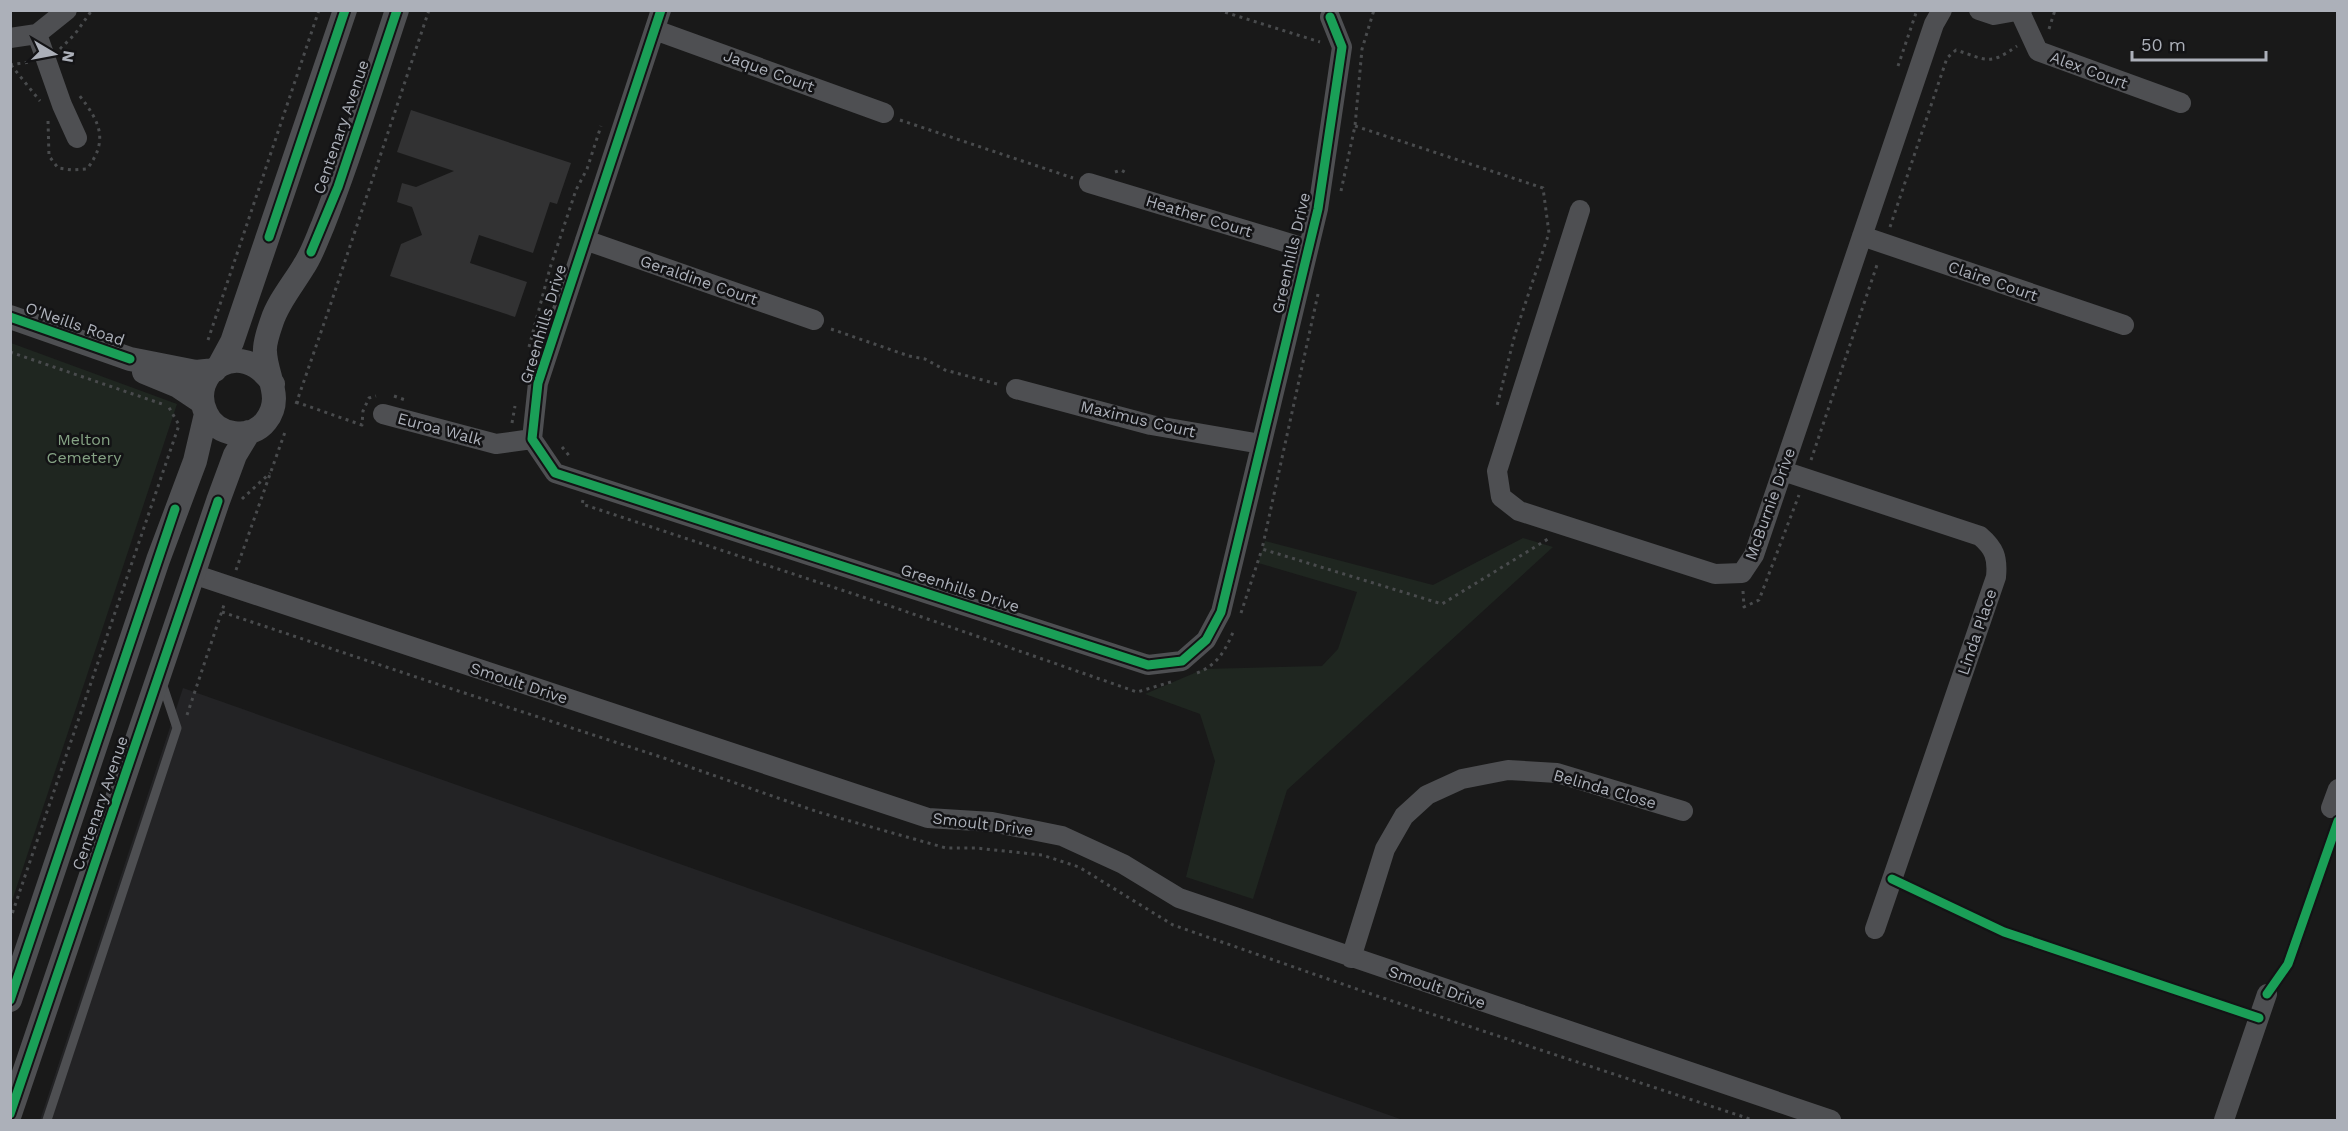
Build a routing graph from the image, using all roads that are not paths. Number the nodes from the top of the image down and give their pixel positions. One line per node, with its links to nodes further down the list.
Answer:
1 (67, 10): 10 (street)
2 (345, 10): 24 (street, Centenary Avenue)
3 (397, 10): 25 (street, Centenary Avenue)
4 (661, 10): 9 (street, Greenhills Drive)
5 (1942, 10): 17 (street, McBurnie Drive)
6 (1978, 10): 7 (street)
7 (2021, 11): 12 (street, Alex Court)
8 (1327, 13): 19 (street, Greenhills Drive)
9 (655, 30): 13 (street, Jaque Court); 18 (street, Greenhills Drive)
10 (37, 34): 11 (street); 14 (street)
11 (10, 38)
12 (2181, 103)
13 (884, 113)
14 (77, 138)
15 (1089, 183): 19 (street, Heather Court)
16 (1580, 210): 32 (street, McBurnie Drive)
17 (1862, 236): 22 (street, Claire Court); 32 (street, McBurnie Drive)
18 (585, 240): 21 (street, Geraldine Court); 30 (street, Greenhills Drive)
19 (1308, 249): 31 (street, Greenhills Drive)
20 (10, 317): 23 (street, O'Neills Road)
21 (814, 320)
22 (2124, 325)
23 (109, 350): 24 (street, O'Neills Road); 28 (street, O'Neills Road)
24 (217, 368): 25 (street); 28 (street)
25 (273, 384): 29 (street)
26 (1016, 389): 31 (street, Maximus Court)
27 (380, 405): 30 (street, Euroa Walk)
28 (204, 408): 29 (street); 33 (street, Centenary Avenue)
29 (249, 432): 34 (street, Centenary Avenue)
30 (532, 439): 31 (street, Greenhills Drive)
31 (1261, 444)
32 (1783, 471): 39 (street, Linda Place)
33 (158, 560): 34 (street); 40 (street, Centenary Avenue)
34 (193, 574): 35 (street, Centenary Avenue); 41 (street, Smoult Drive)
35 (159, 676): 42 (street, Centenary Avenue); 46 (lane)
36 (2337, 789): 37 (street)
37 (2331, 808)
38 (1683, 811): 41 (street, Belinda Close)
39 (1875, 929)
40 (18, 950): 42 (street); 44 (street, Centenary Avenue)
41 (1352, 958): 47 (street, Smoult Drive)
42 (59, 972): 45 (street, Centenary Avenue)
43 (2267, 994): 48 (street)
44 (10, 1000)
45 (10, 1114)
46 (47, 1120)
47 (1831, 1120)
48 (2224, 1120)

